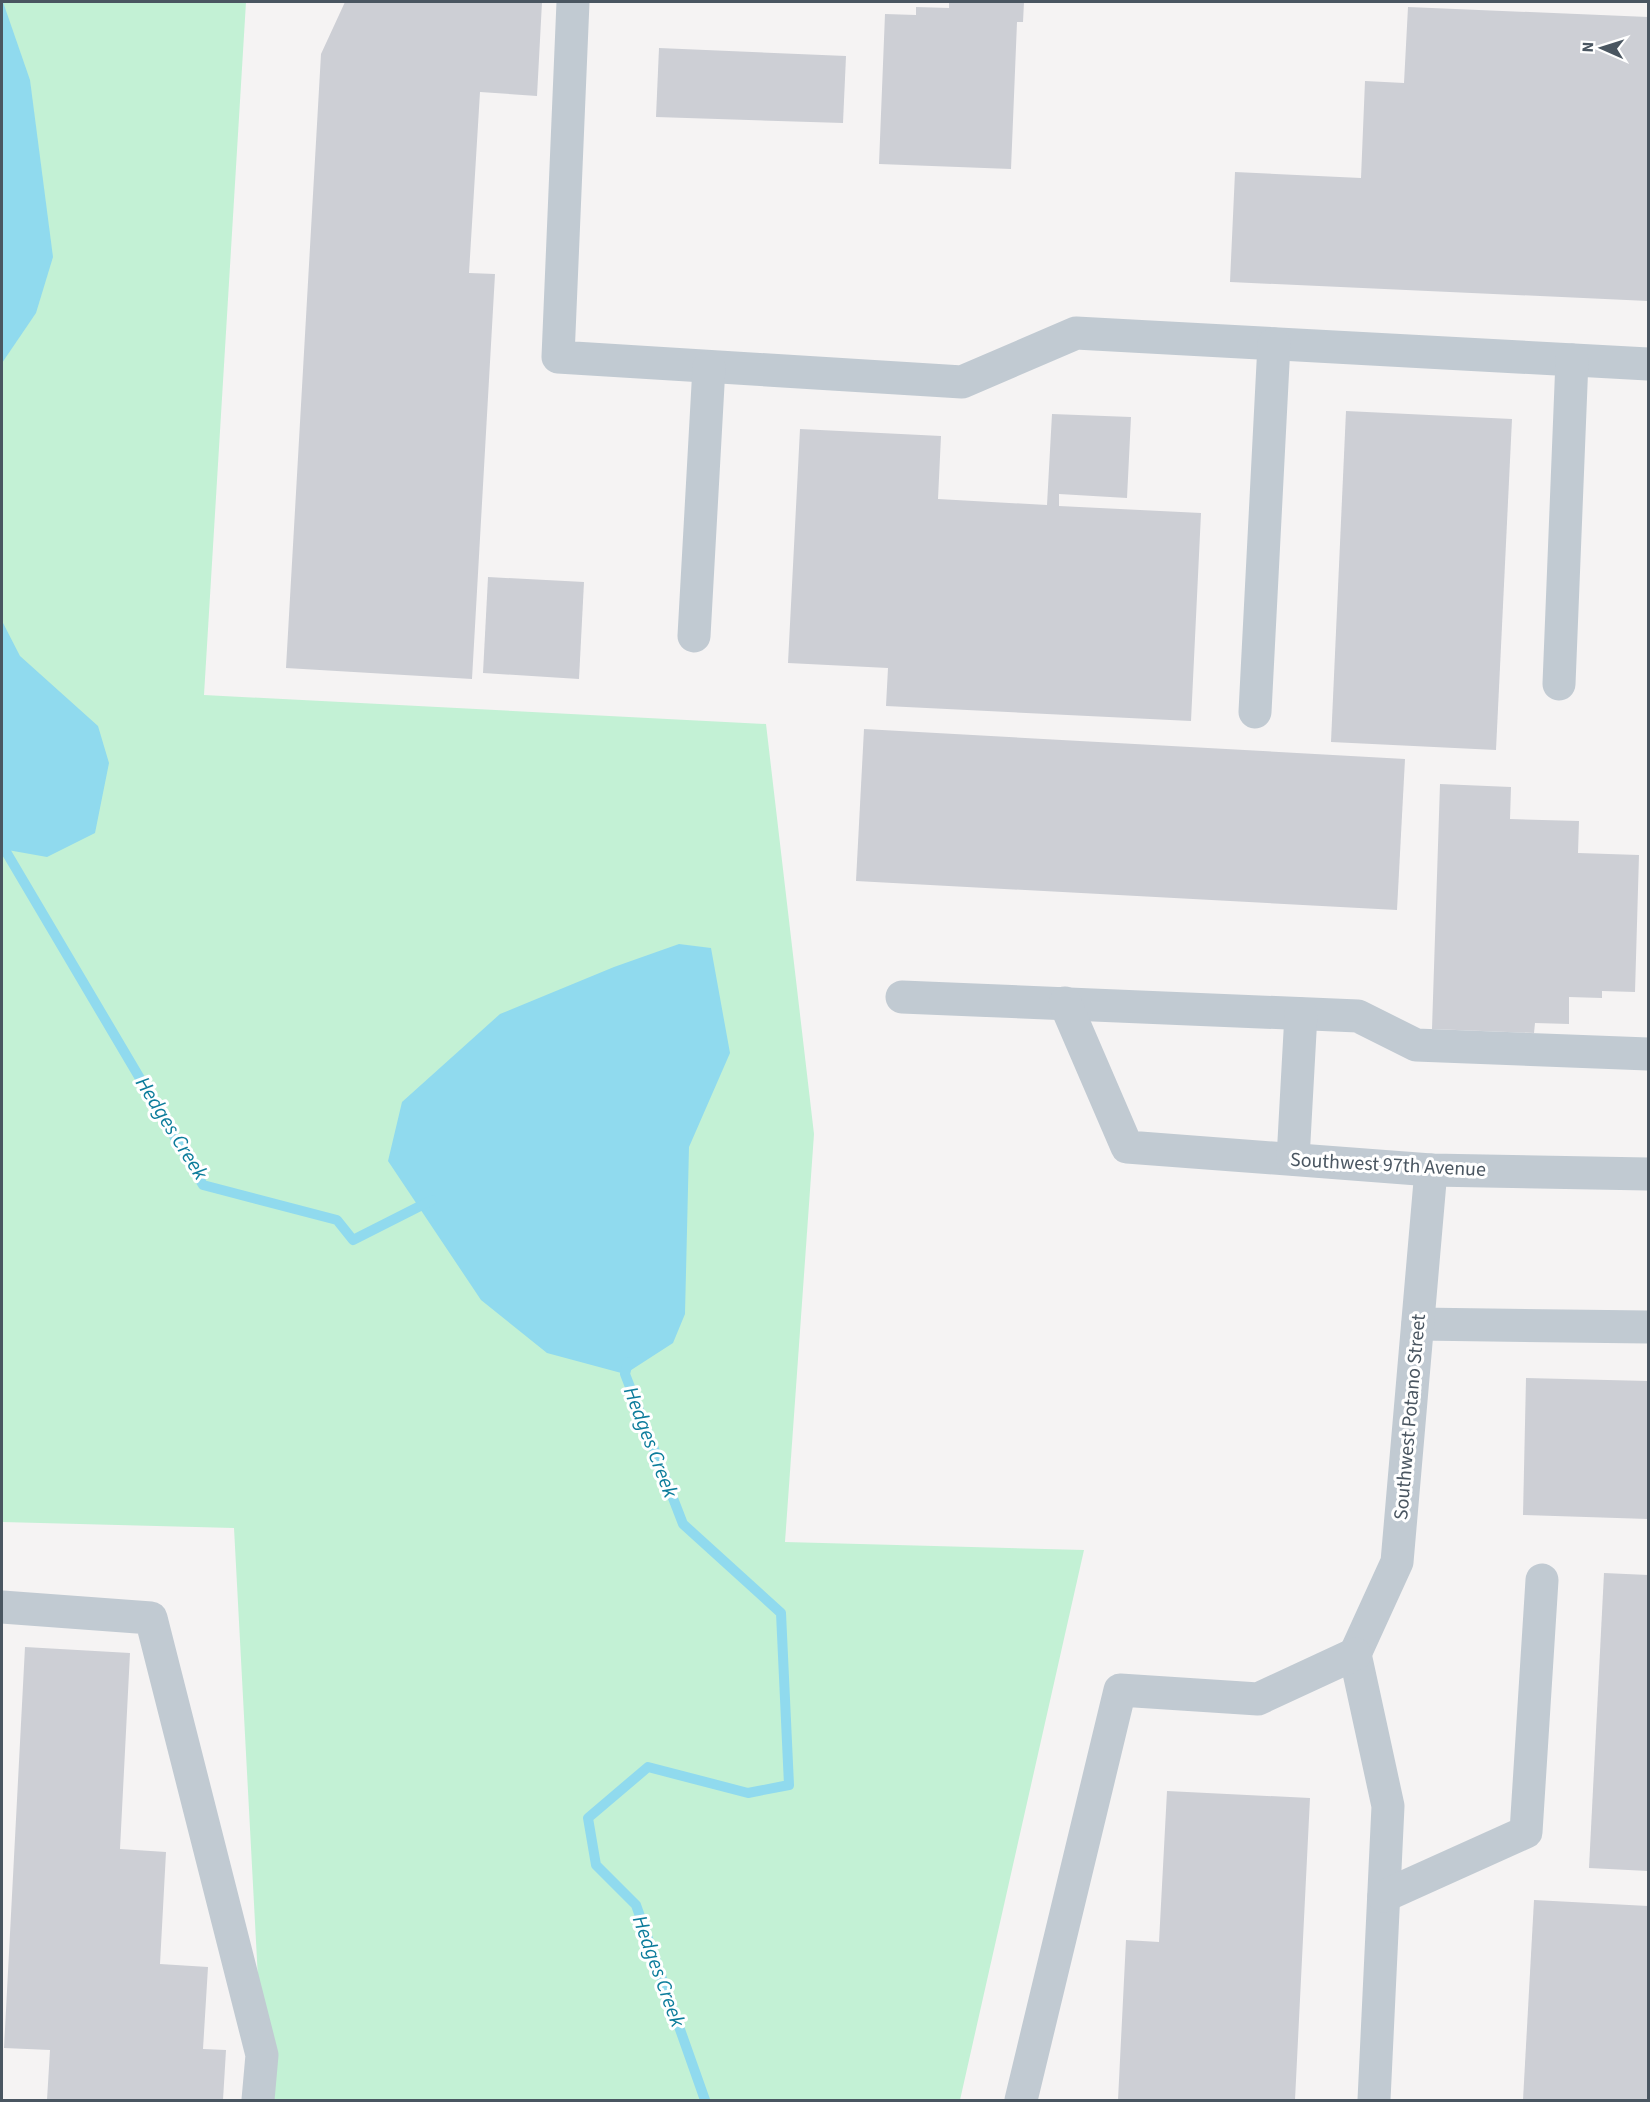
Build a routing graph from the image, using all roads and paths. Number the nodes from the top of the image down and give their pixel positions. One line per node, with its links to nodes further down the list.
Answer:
1 (573, 2): 5 (street)
2 (1274, 344): 3 (street); 5 (street); 8 (street)
3 (1572, 360): 4 (street); 7 (street)
4 (1648, 364)
5 (709, 367): 6 (street)
6 (694, 636)
7 (1559, 684)
8 (1255, 712)
9 (902, 997): 10 (street)
10 (1065, 1003): 11 (street); 13 (street, Southwest 97th Avenue)
11 (1301, 1014): 12 (street); 13 (street)
12 (1648, 1054)
13 (1293, 1160): 14 (street, Southwest 97th Avenue)
14 (1431, 1170): 15 (street, Southwest 97th Avenue); 16 (street, Southwest Potano Street)
15 (1648, 1174)
16 (1418, 1324): 17 (street); 20 (street, Southwest Potano Street)
17 (1648, 1328)
18 (1542, 1580): 21 (street)
19 (2, 1607): 22 (street)
20 (1355, 1654): 21 (street); 23 (street)
21 (1384, 1896): 24 (street)
22 (258, 2100)
23 (1021, 2100)
24 (1374, 2100)

